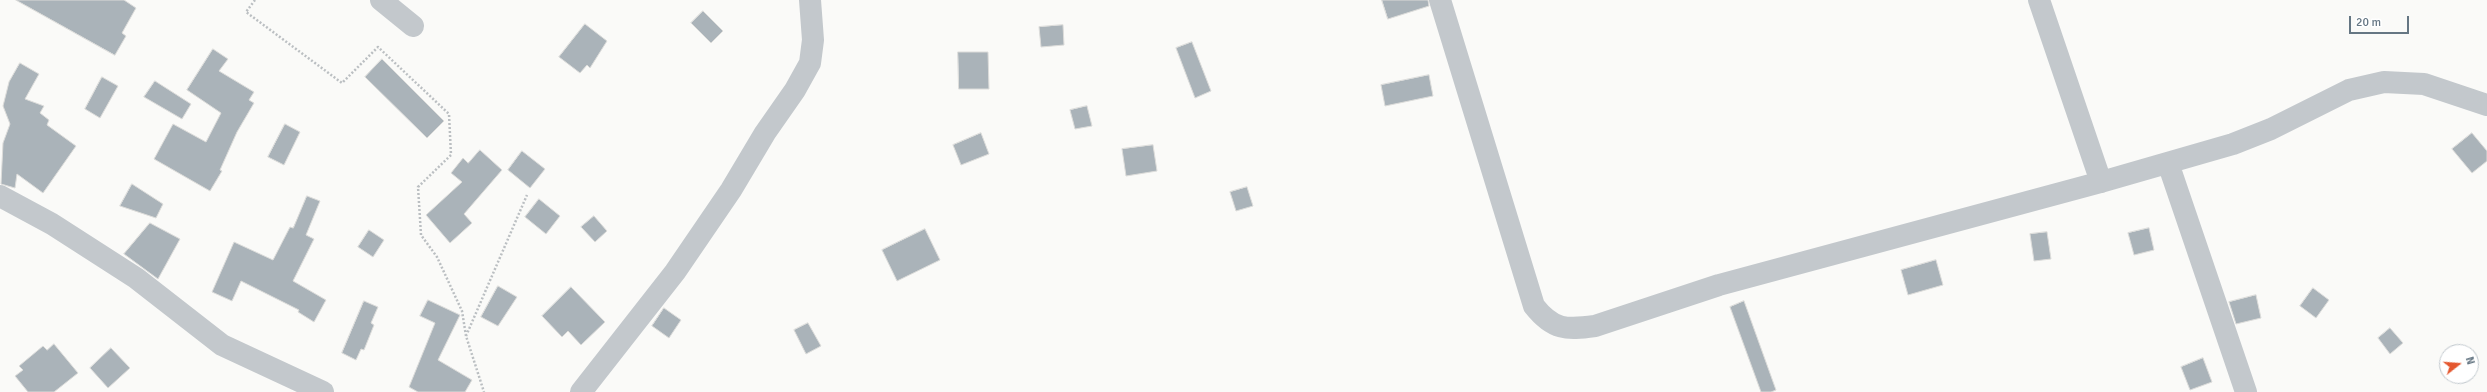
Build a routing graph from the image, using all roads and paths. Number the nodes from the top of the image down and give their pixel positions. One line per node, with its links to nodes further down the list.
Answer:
1 (255, 0): 12 (path)
2 (381, 0): 6 (street)
3 (810, 0): 15 (street)
4 (1440, 0): 9 (street)
5 (2039, 0): 9 (street)
6 (413, 26)
7 (2487, 105): 8 (street)
8 (2168, 163): 9 (street); 16 (street)
9 (2101, 182)
10 (527, 195): 12 (path)
11 (0, 196): 13 (street)
12 (466, 336): 14 (path)
13 (323, 392)
14 (484, 392)
15 (581, 392)
16 (2246, 392)

